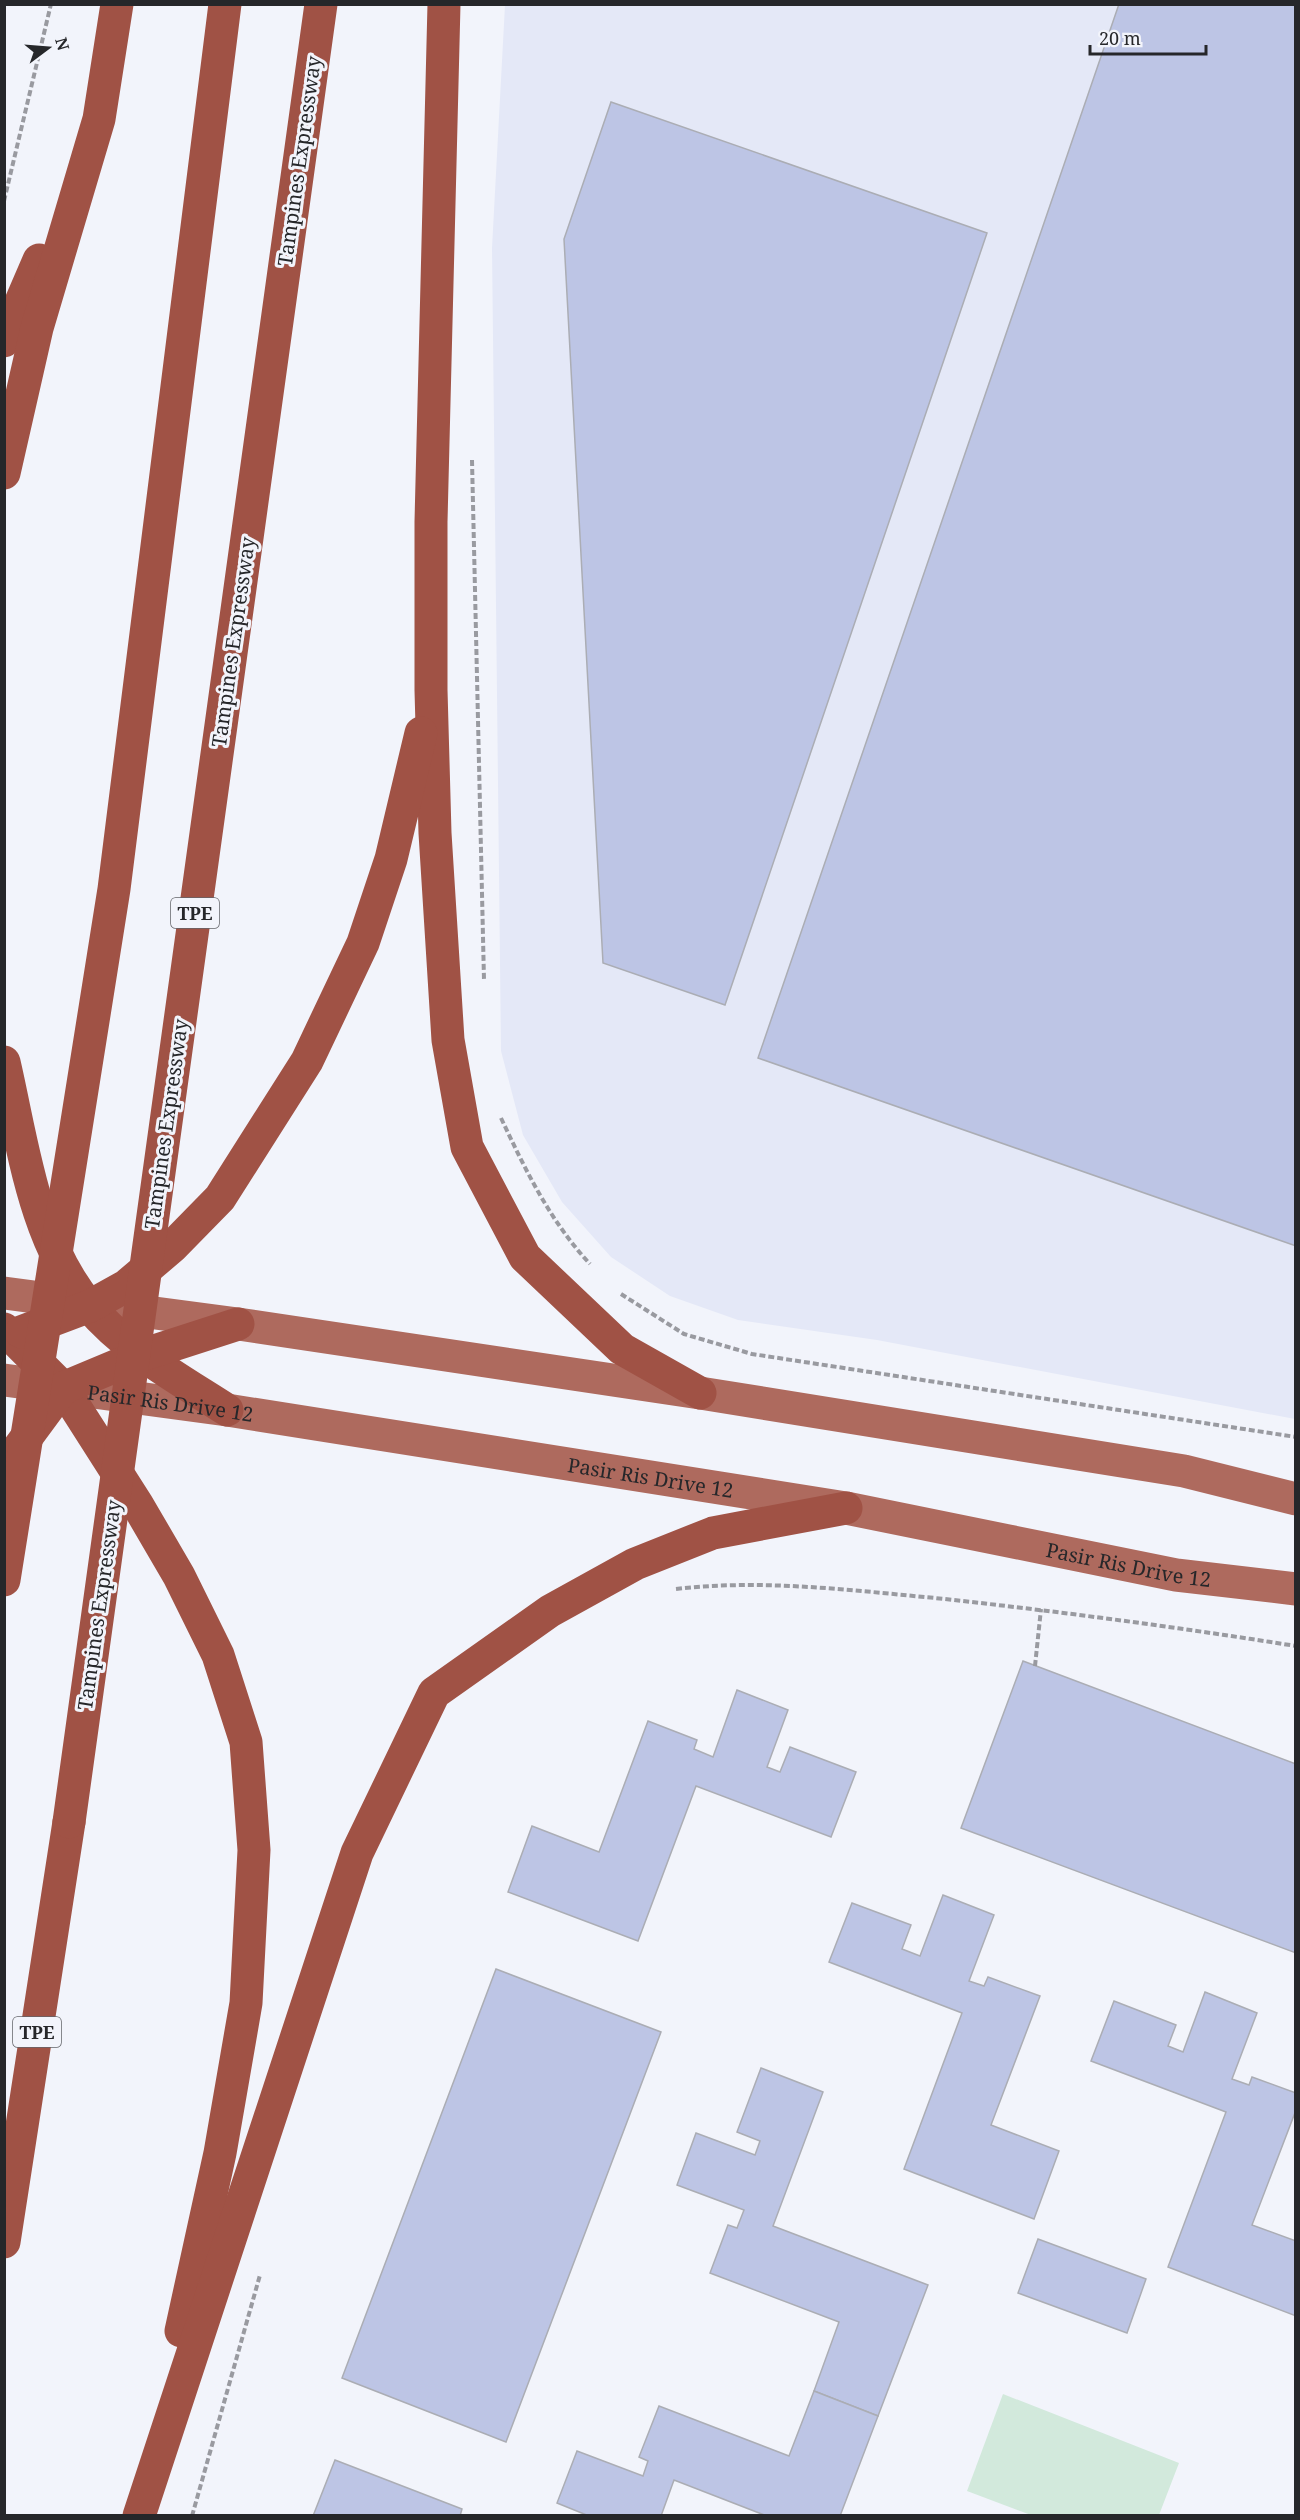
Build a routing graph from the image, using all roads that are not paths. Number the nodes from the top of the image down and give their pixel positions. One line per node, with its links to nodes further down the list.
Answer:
1 (117, 4): 5 (highway)
2 (225, 4): 22 (highway, bridge)
3 (321, 4): 24 (highway, Tampines Expressway / TPE, bridge)
4 (444, 4): 8 (highway)
5 (99, 118): 6 (highway); 7 (highway)
6 (4, 341)
7 (4, 473)
8 (431, 690): 11 (highway); 17 (highway)
9 (4, 1062): 11 (highway)
10 (4, 1293): 11 (main road)
11 (90, 1306): 12 (main road); 13 (highway); 14 (highway)
12 (238, 1324): 14 (highway); 17 (main road)
13 (7, 1334): 16 (highway)
14 (142, 1355): 16 (highway); 18 (highway)
15 (4, 1380): 16 (main road, Pasir Ris Drive 12)
16 (63, 1388): 18 (main road, Pasir Ris Drive 12); 19 (highway); 25 (highway)
17 (700, 1393): 20 (main road)
18 (227, 1410): 21 (main road, Pasir Ris Drive 12)
19 (4, 1468)
20 (1296, 1499)
21 (846, 1508): 23 (main road, Pasir Ris Drive 12); 25 (highway)
22 (4, 1580)
23 (1296, 1589)
24 (4, 2242)
25 (143, 2501)

